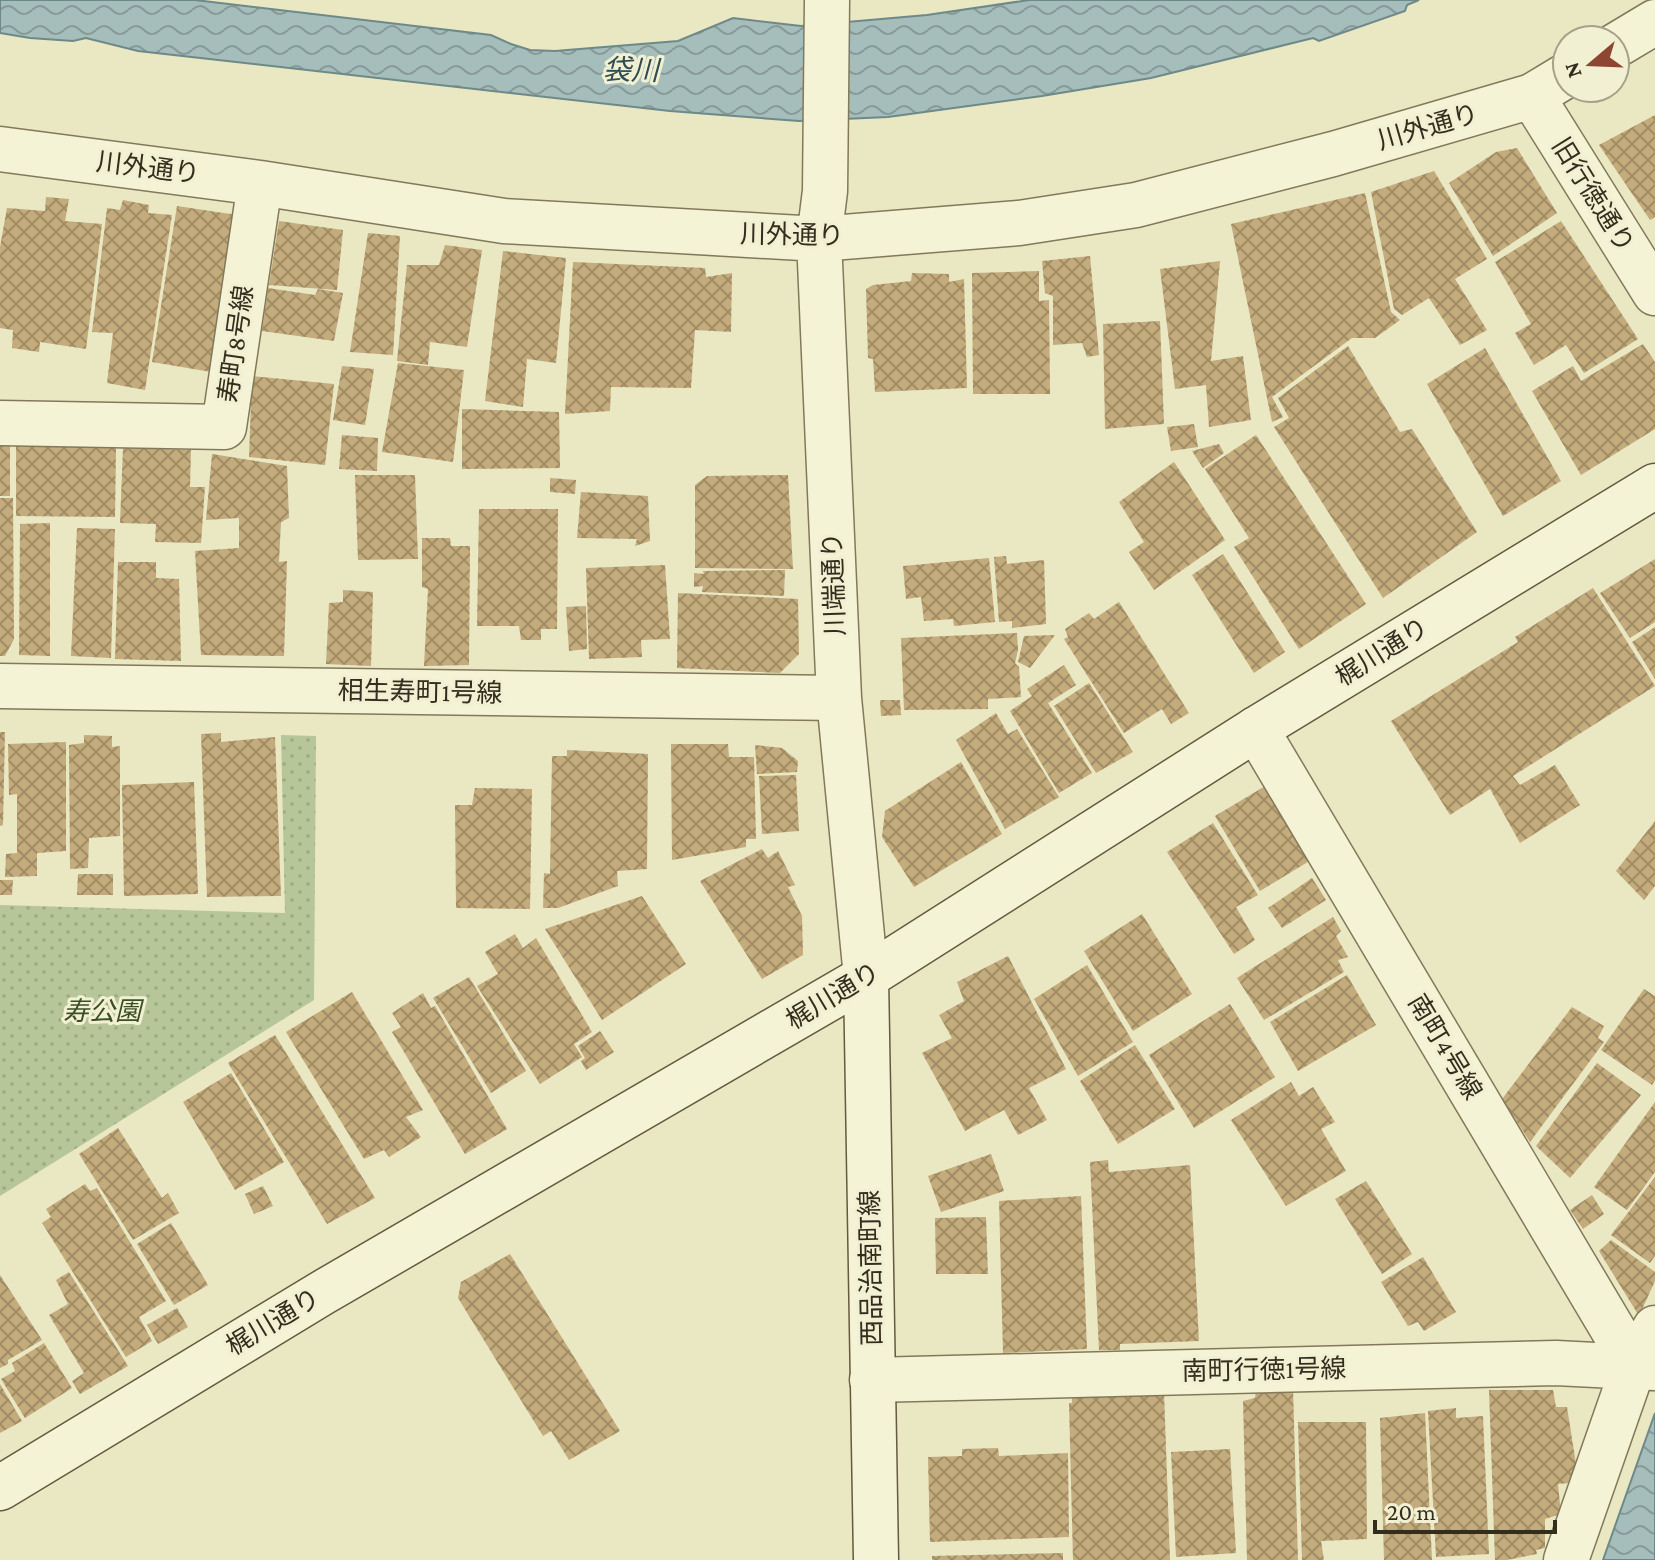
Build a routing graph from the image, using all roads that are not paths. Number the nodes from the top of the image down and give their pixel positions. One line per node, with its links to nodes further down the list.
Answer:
1 (827, 0): 7 (street, 川端通り)
2 (1655, 22): 3 (street)
3 (1631, 36)
4 (1549, 86): 7 (street, 川外通り); 8 (street, 旧行徳通り)
5 (0, 149): 6 (street, 川外通り)
6 (260, 183): 7 (street, 川外通り); 9 (street, 寿町8号線)
7 (819, 239): 12 (street, 川端通り)
8 (1655, 293)
9 (0, 423)
10 (1655, 486): 13 (street, 梶川通り)
11 (0, 686): 12 (street, 相生寿町1号線)
12 (839, 698): 14 (street, 川端通り)
13 (1256, 729): 14 (street, 梶川通り); 15 (street, 南町4号線)
14 (866, 977): 16 (street, 西品治南町線); 17 (street, 梶川通り)
15 (1648, 1354): 16 (street, 南町行徳1号線); 19 (street)
16 (872, 1380): 18 (street, 西品治南町線)
17 (0, 1488)
18 (876, 1560)
19 (1566, 1560)

